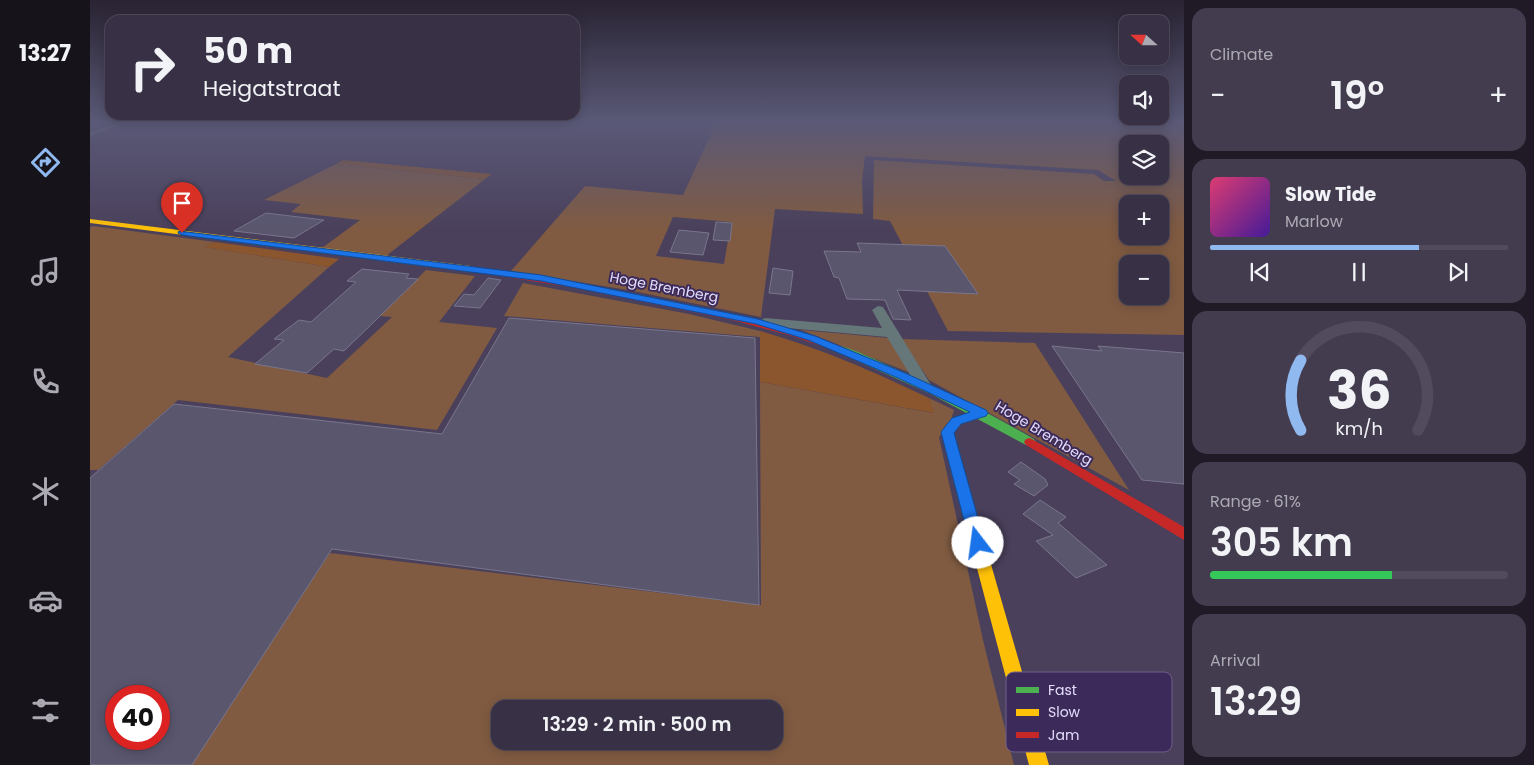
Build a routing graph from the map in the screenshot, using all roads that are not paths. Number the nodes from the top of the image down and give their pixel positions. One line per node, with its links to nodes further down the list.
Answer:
1 (90, 221): 3 (street, Hoge Bremberg)
2 (878, 310): 4 (street)
3 (758, 322): 4 (street); 5 (street, Hoge Bremberg)
4 (892, 333): 5 (street)
5 (922, 385): 6 (street, Hoge Bremberg)
6 (982, 413): 7 (street, Hoge Bremberg); 8 (street)
7 (1184, 534)
8 (1014, 672)
9 (1035, 752): 10 (street)
10 (1039, 765)

